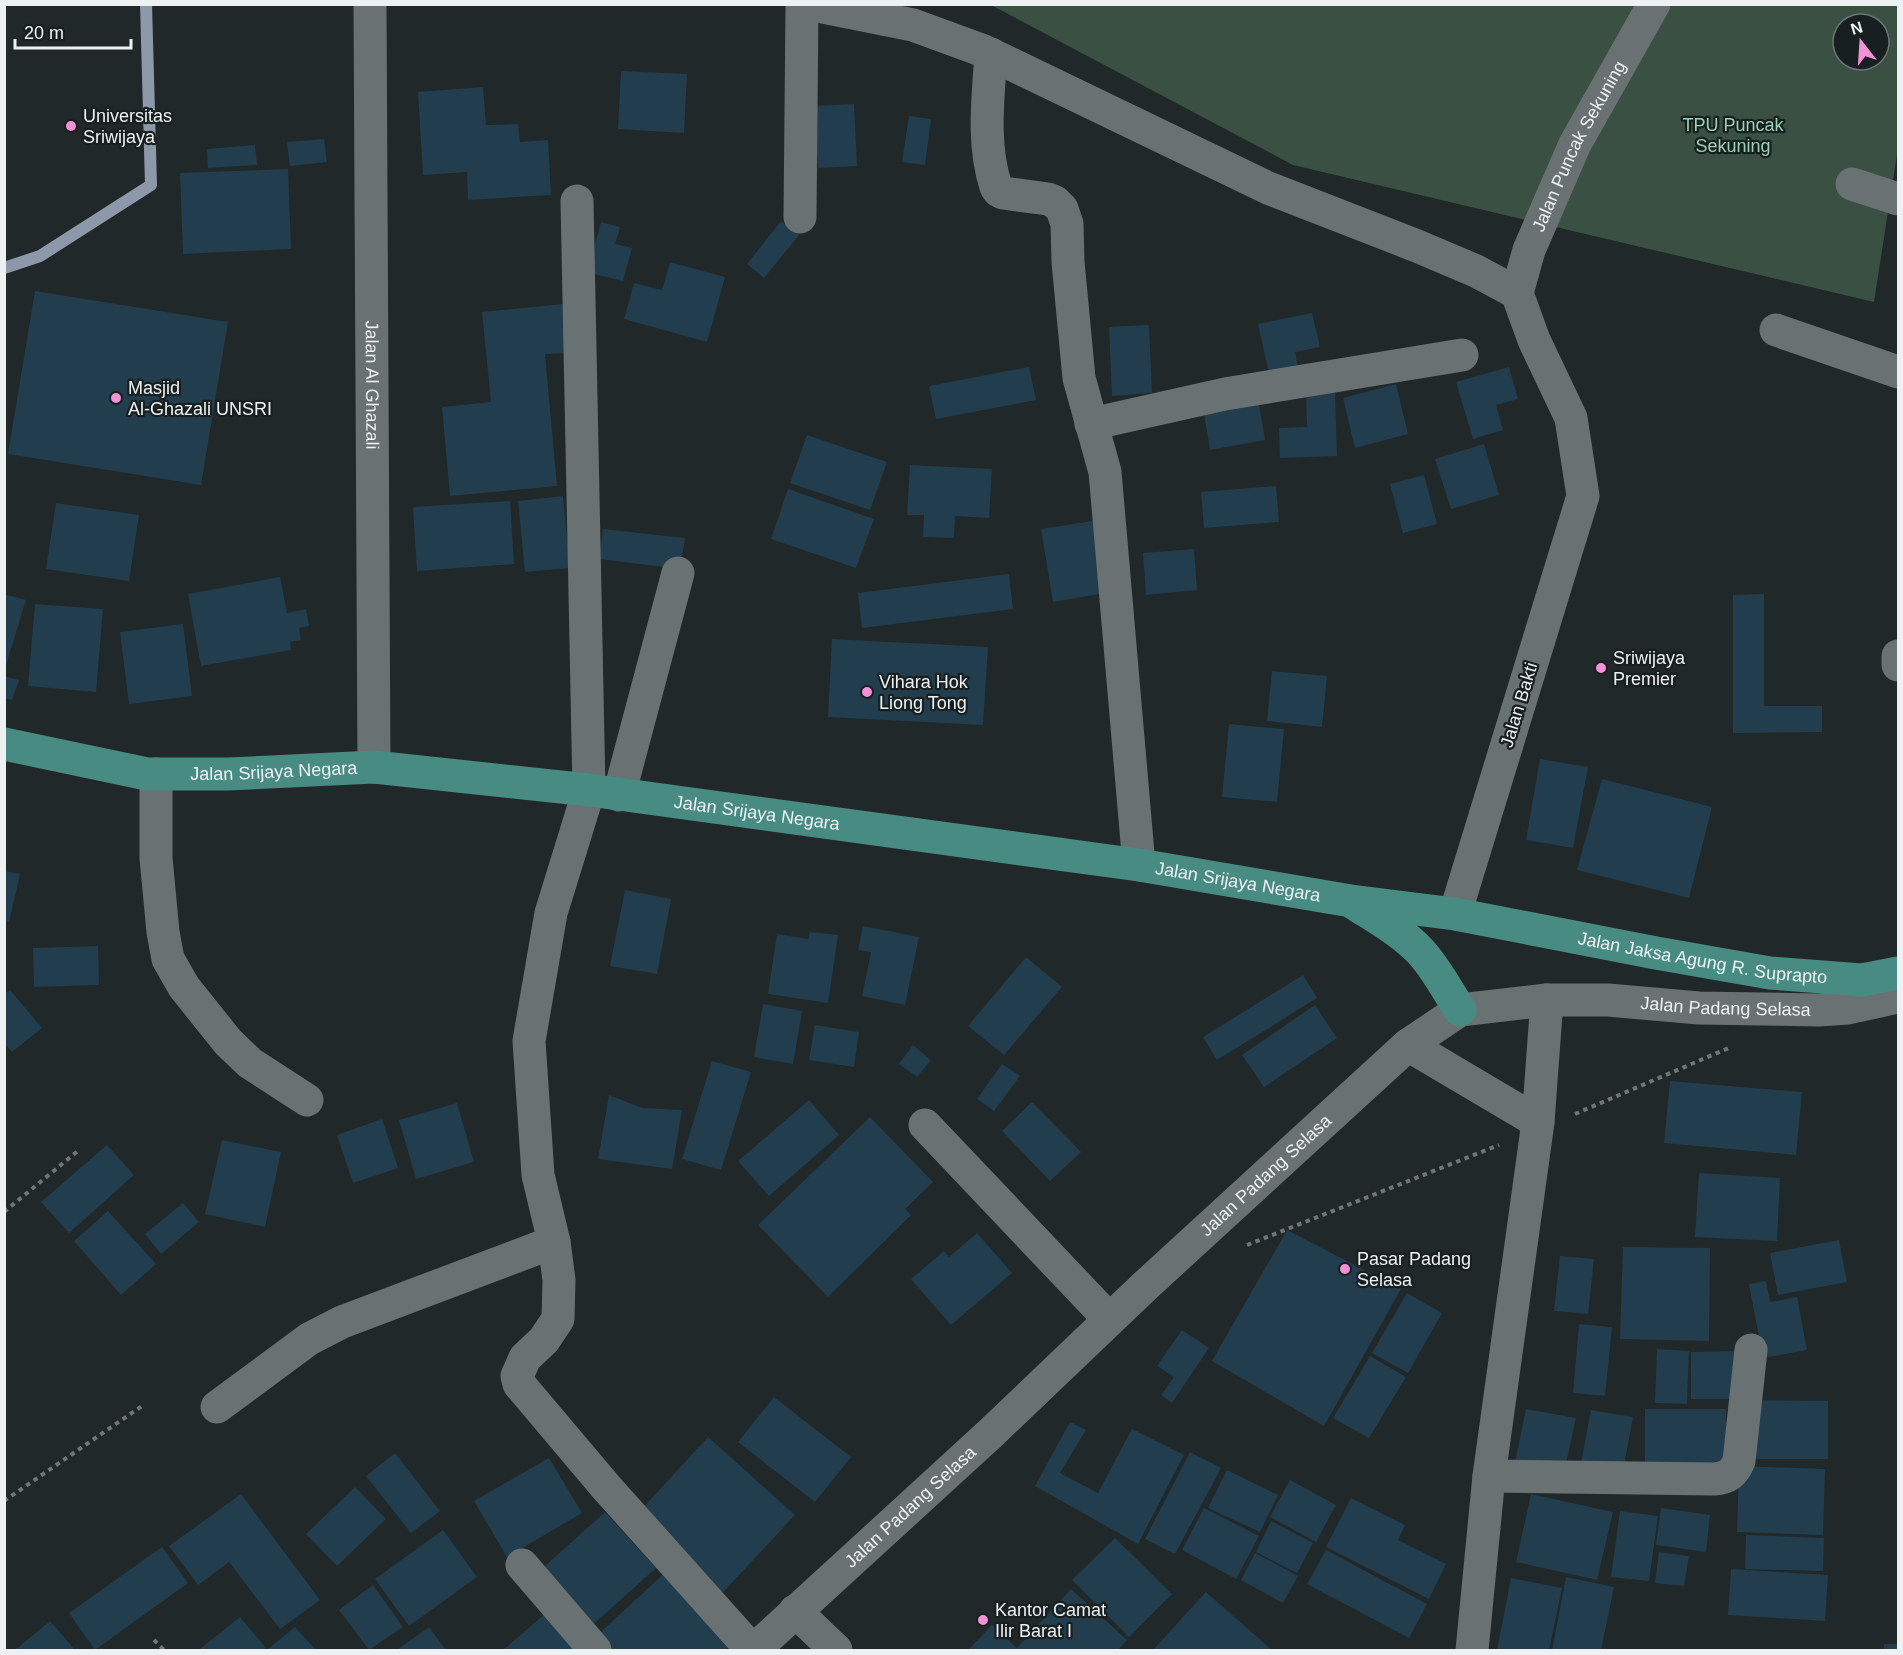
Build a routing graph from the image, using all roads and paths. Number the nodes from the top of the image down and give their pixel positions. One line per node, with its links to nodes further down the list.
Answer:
1 (370, 4): 19 (street, Jalan Al Ghazali)
2 (802, 4): 9 (street)
3 (808, 4): 5 (street)
4 (1654, 4): 10 (street, Jalan Puncak Sekuning)
5 (991, 54): 10 (street); 14 (street)
6 (1852, 184): 7 (street)
7 (1899, 199)
8 (577, 201): 21 (street)
9 (800, 217)
10 (1517, 293): 24 (street, Jalan Bakti)
11 (1776, 330): 13 (street)
12 (1462, 355): 14 (street)
13 (1899, 372)
14 (1091, 424): 22 (street)
15 (678, 573): 21 (street)
16 (1899, 656): 17 (street)
17 (1899, 665)
18 (4, 744): 20 (main road, Jalan Srijaya Negara)
19 (374, 767): 20 (main road, Jalan Srijaya Negara); 21 (main road, Jalan Srijaya Negara)
20 (156, 774): 31 (street)
21 (604, 793): 22 (main road, Jalan Srijaya Negara); 36 (street)
22 (1139, 865): 23 (main road, Jalan Srijaya Negara)
23 (1351, 901): 24 (main road, Jalan Srijaya Negara); 29 (main road)
24 (1455, 914): 25 (main road, Jalan Srijaya Negara)
25 (1506, 925): 26 (main road, Jalan Jaksa Agung R. Suprapto)
26 (1899, 973)
27 (1899, 997): 28 (street, Jalan Padang Selasa)
28 (1547, 1000): 29 (street, Jalan Padang Selasa); 32 (street)
29 (1460, 1010): 30 (street, Jalan Padang Selasa)
30 (1408, 1045): 32 (street); 37 (street, Jalan Padang Selasa)
31 (307, 1100)
32 (1538, 1122): 41 (street)
33 (925, 1125): 37 (street)
34 (79, 1150): 35 (path)
35 (4, 1212)
36 (554, 1242): 40 (street); 48 (street)
37 (1109, 1319): 44 (street, Jalan Padang Selasa)
38 (1751, 1350): 41 (street)
39 (142, 1406): 42 (path)
40 (217, 1407)
41 (1489, 1476): 50 (street)
42 (4, 1501)
43 (522, 1565): 47 (street)
44 (795, 1611): 48 (street, Jalan Padang Selasa); 49 (street)
45 (154, 1640): 46 (path)
46 (164, 1650)
47 (595, 1650)
48 (753, 1650)
49 (836, 1650)
50 (1472, 1650)

